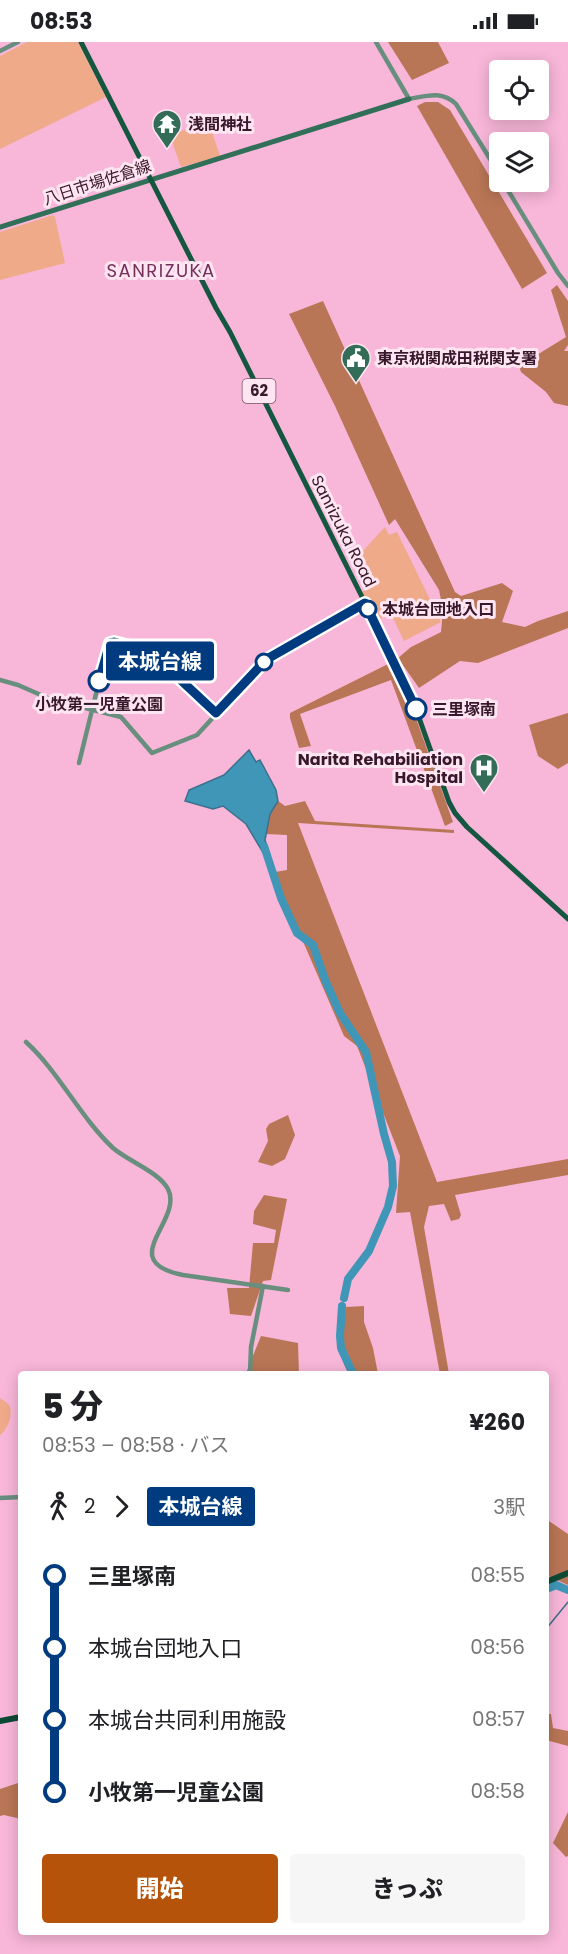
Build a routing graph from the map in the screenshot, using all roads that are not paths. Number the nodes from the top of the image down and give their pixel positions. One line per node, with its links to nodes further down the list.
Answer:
1 (18, 42): 4 (street)
2 (81, 42): 7 (main road, Sanrizuka Road / 62)
3 (376, 42): 5 (street)
4 (0, 51)
5 (409, 99): 6 (street); 7 (main road, 八日市場佐倉線)
6 (489, 157)
7 (152, 179): 9 (main road, 八日市場佐倉線); 11 (main road, Sanrizuka Road / 62)
8 (509, 192): 10 (street)
9 (0, 227)
10 (568, 286)
11 (365, 603): 14 (street); 16 (main road, Sanrizuka Road / 62)
12 (0, 680): 13 (street)
13 (93, 709): 14 (street); 14 (street); 15 (street)
14 (216, 713)
15 (79, 763)
16 (568, 919)
17 (26, 1042): 18 (street)
18 (263, 1286): 19 (street); 20 (street)
19 (288, 1290)
20 (250, 1371)
21 (18, 1497): 22 (street)
22 (0, 1498)
23 (567, 1573): 24 (highway)
24 (549, 1581)
25 (18, 1718): 26 (highway)
26 (0, 1721)

